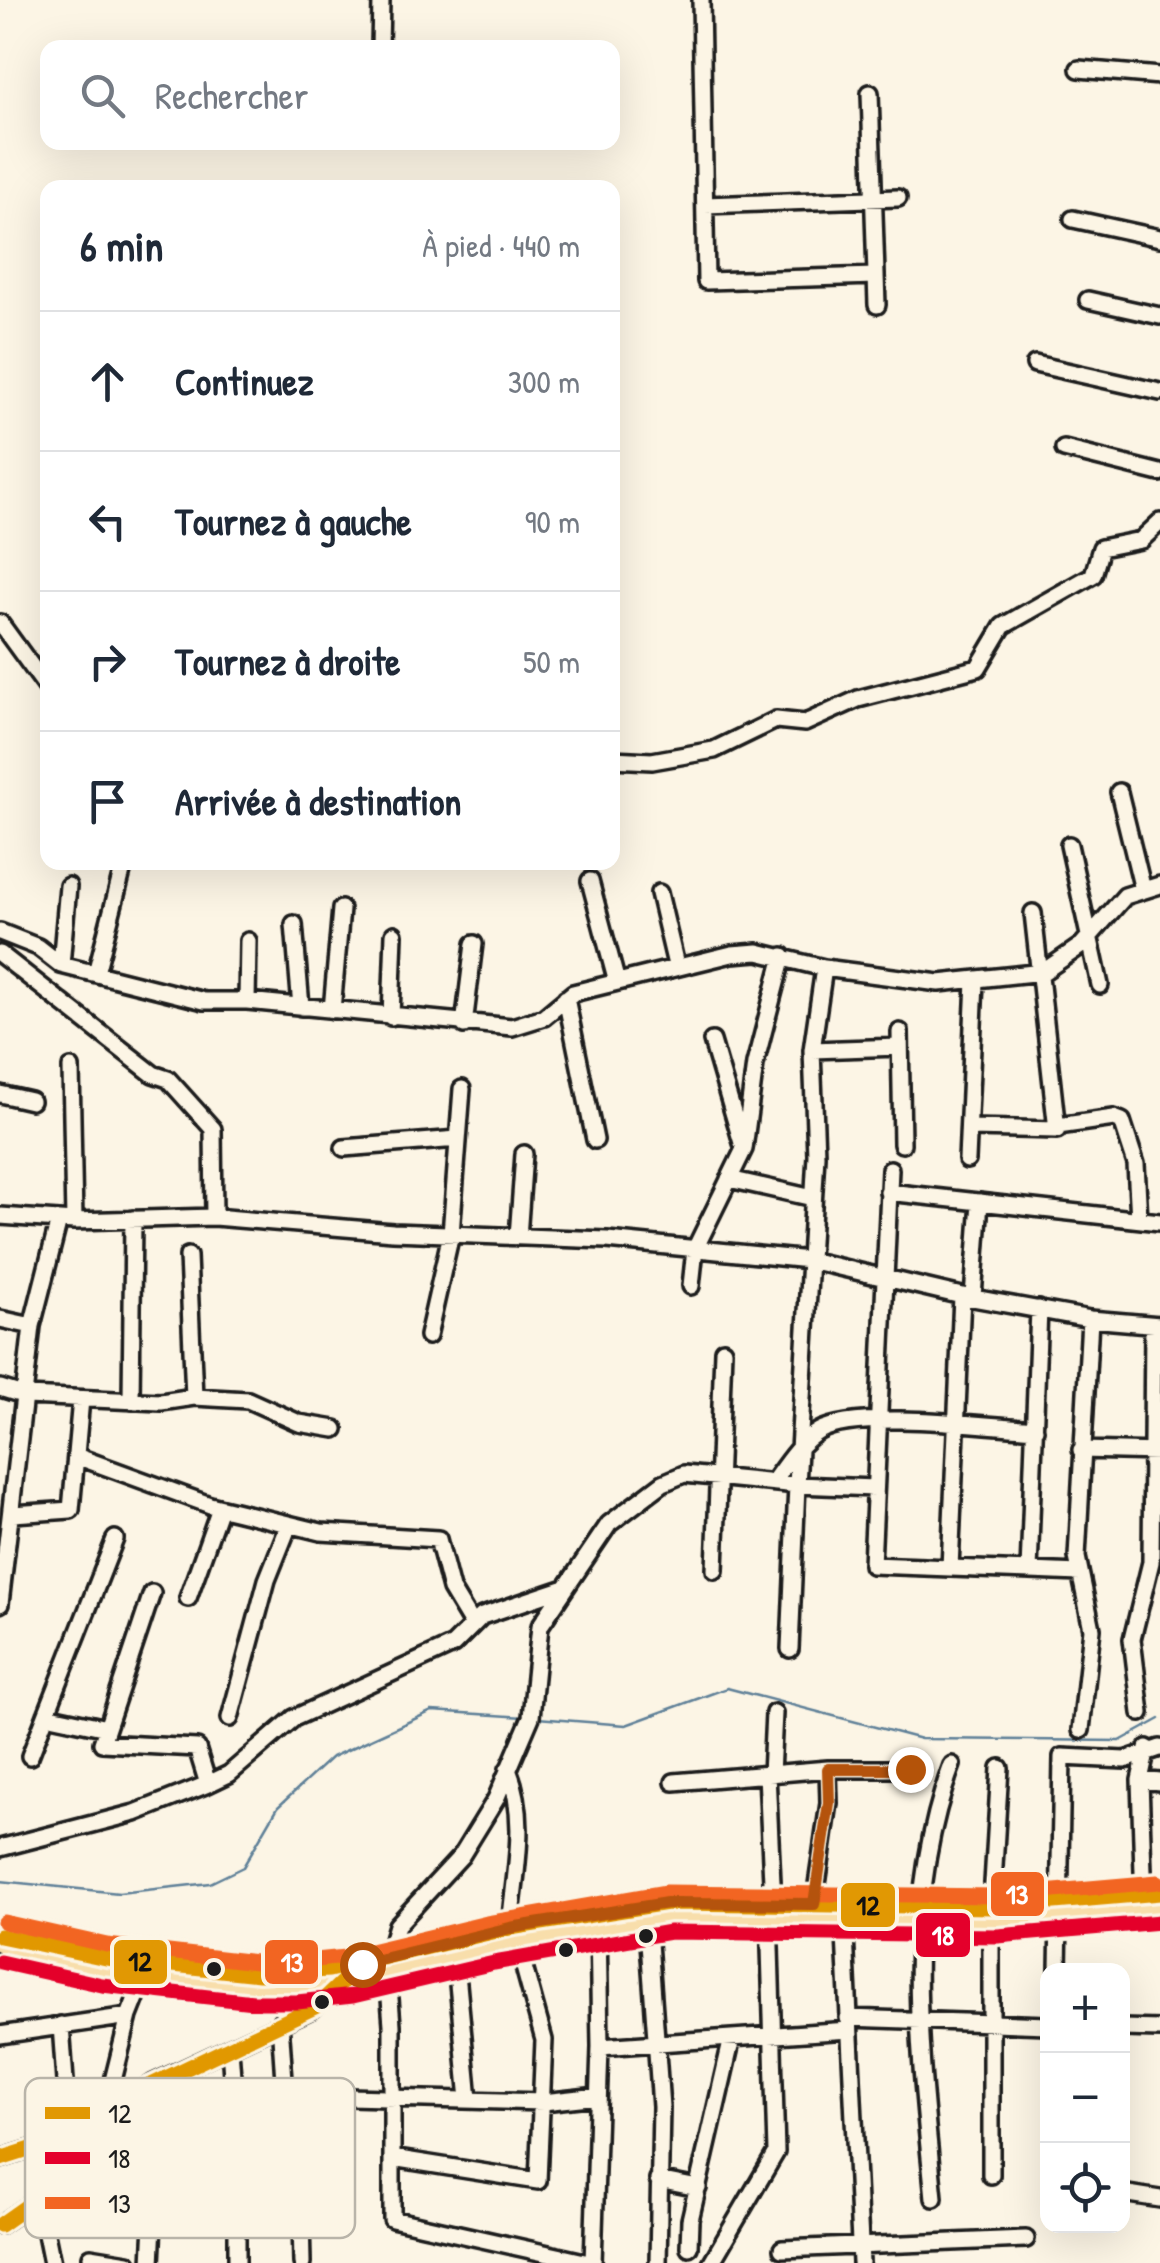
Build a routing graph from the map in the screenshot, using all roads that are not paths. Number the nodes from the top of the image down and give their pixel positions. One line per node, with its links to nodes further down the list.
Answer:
1 (381, 0): 3 (street)
2 (701, 0): 9 (street)
3 (380, 40)
4 (1079, 69): 5 (street)
5 (1160, 76)
6 (870, 93): 8 (street)
7 (898, 198): 8 (street)
8 (874, 199): 9 (street); 12 (street)
9 (705, 206): 12 (street)
10 (1074, 219): 11 (street)
11 (1160, 238)
12 (876, 276): 14 (street)
13 (1088, 300): 15 (street)
14 (877, 305)
15 (1160, 316)
16 (1035, 364): 17 (street)
17 (1160, 392)
18 (1064, 449): 19 (street)
19 (1160, 473)
20 (1160, 522): 23 (street)
21 (0, 623): 22 (street)
22 (40, 679)
23 (620, 759)
24 (1119, 792): 30 (street)
25 (1068, 845): 37 (street)
26 (122, 870): 46 (street)
27 (590, 881): 47 (street)
28 (1160, 884): 30 (street)
29 (68, 886): 42 (street)
30 (1144, 890): 37 (street)
31 (660, 893): 43 (street)
32 (341, 910): 53 (street)
33 (1033, 913): 45 (street)
34 (294, 924): 52 (street)
35 (0, 932): 42 (street)
36 (394, 934): 54 (street)
37 (1089, 937): 45 (street); 49 (street)
38 (248, 941): 51 (street)
39 (474, 944): 55 (street)
40 (0, 954): 77 (street)
41 (783, 956): 43 (street); 44 (street); 68 (street)
42 (60, 965): 46 (street)
43 (676, 966): 47 (street)
44 (824, 968): 48 (street); 57 (street)
45 (1043, 972): 48 (street); 62 (street)
46 (96, 974): 51 (street)
47 (616, 979): 50 (street)
48 (975, 980): 63 (street)
49 (1100, 985)
50 (566, 998): 55 (street); 65 (street)
51 (247, 1001): 52 (street)
52 (301, 1007): 53 (street)
53 (332, 1010): 54 (street)
54 (392, 1017): 55 (street)
55 (464, 1025)
56 (712, 1041): 68 (street)
57 (812, 1050): 66 (street); 74 (street)
58 (71, 1068): 80 (street)
59 (462, 1089): 64 (street)
60 (0, 1094): 61 (street)
61 (31, 1101)
62 (1058, 1126): 63 (street); 79 (street)
63 (969, 1128): 70 (street)
64 (458, 1139): 67 (street); 82 (street)
65 (595, 1140)
66 (902, 1144)
67 (344, 1148)
68 (744, 1148): 72 (street)
69 (524, 1154): 83 (street)
70 (967, 1160)
71 (890, 1169): 73 (street)
72 (729, 1179): 74 (street); 84 (street)
73 (888, 1192): 75 (street); 87 (street)
74 (813, 1198): 86 (street)
75 (980, 1202): 79 (street); 89 (street)
76 (0, 1216): 80 (street)
77 (214, 1216): 78 (street); 82 (street)
78 (132, 1219): 80 (street); 101 (street)
79 (1139, 1219): 81 (street)
80 (67, 1221): 94 (street)
81 (1160, 1222)
82 (451, 1234): 83 (street); 95 (street)
83 (518, 1236): 84 (street)
84 (695, 1249): 86 (street); 88 (street)
85 (188, 1256): 99 (street)
86 (809, 1260): 87 (street); 106 (street)
87 (884, 1278): 89 (street); 102 (street)
88 (692, 1286)
89 (967, 1297): 90 (street); 103 (street)
90 (1039, 1310): 92 (street); 105 (street)
91 (0, 1319): 94 (street)
92 (1090, 1319): 93 (street); 107 (street)
93 (1157, 1325): 108 (street)
94 (32, 1326): 98 (street)
95 (428, 1336)
96 (723, 1350): 110 (street)
97 (0, 1388): 98 (street)
98 (26, 1396): 100 (street); 114 (street)
99 (194, 1397): 101 (street); 104 (street)
100 (80, 1398): 101 (street); 109 (street)
101 (131, 1401)
102 (878, 1421): 103 (street); 106 (street); 113 (street)
103 (956, 1425): 105 (street); 121 (street)
104 (335, 1429)
105 (1034, 1429): 123 (street)
106 (798, 1448): 111 (street); 112 (street)
107 (1082, 1450): 108 (street); 124 (street)
108 (1156, 1452): 119 (street)
109 (76, 1456): 115 (street); 116 (street)
110 (718, 1477): 111 (street); 122 (street); 125 (street)
111 (773, 1482): 112 (street)
112 (796, 1484): 113 (street); 130 (street)
113 (876, 1488): 121 (street)
114 (8, 1490): 116 (street)
115 (220, 1508): 117 (street); 127 (street)
116 (13, 1514): 120 (street)
117 (289, 1524): 129 (street); 134 (street)
118 (115, 1539): 133 (street)
119 (1156, 1539): 132 (street)
120 (3, 1559): 128 (street)
121 (950, 1568): 123 (street)
122 (715, 1570)
123 (1029, 1571): 124 (street)
124 (1080, 1573): 136 (street)
125 (562, 1589): 129 (street); 141 (street)
126 (152, 1593): 135 (street)
127 (188, 1598)
128 (0, 1604)
129 (472, 1624): 148 (street)
130 (790, 1650)
131 (774, 1713): 144 (street)
132 (1141, 1713)
133 (46, 1715): 135 (street); 138 (street)
134 (230, 1718)
135 (107, 1728): 148 (street)
136 (1081, 1730)
137 (1152, 1748): 145 (street); 152 (street)
138 (30, 1756)
139 (952, 1765): 154 (street)
140 (1000, 1768): 155 (street)
141 (508, 1769): 159 (street); 162 (street)
142 (828, 1769): 143 (street); 144 (street); 151 (street)
143 (910, 1769)
144 (769, 1774): 146 (street); 153 (street)
145 (1140, 1780): 147 (street); 150 (street)
146 (674, 1782)
147 (1160, 1782)
148 (208, 1784): 149 (street)
149 (0, 1848)
150 (1152, 1898): 152 (main road)
151 (814, 1904): 153 (main road); 154 (main road)
152 (1056, 1907): 155 (main road); 163 (street)
153 (771, 1909): 156 (main road); 157 (main road); 159 (main road); 176 (street)
154 (920, 1911): 155 (main road); 156 (main road); 167 (street)
155 (991, 1911): 169 (street)
156 (844, 1914): 170 (street)
157 (647, 1915): 158 (main road); 178 (street)
158 (598, 1923): 159 (main road); 179 (street)
159 (513, 1933): 161 (main road); 162 (main road); 190 (street)
160 (0, 1939): 164 (main road)
161 (455, 1952): 162 (main road); 189 (street)
162 (387, 1963): 165 (main road); 188 (street)
163 (1058, 1963)
164 (149, 1966): 165 (main road); 166 (street)
165 (355, 1970): 168 (street)
166 (129, 2016): 171 (street); 182 (street)
167 (917, 2021): 169 (street); 170 (street); 198 (street)
168 (280, 2022): 180 (street); 185 (street)
169 (989, 2023): 172 (street); 194 (street)
170 (849, 2024): 176 (street); 210 (street)
171 (61, 2025): 175 (street); 181 (street)
172 (1040, 2025)
173 (1130, 2028): 174 (street)
174 (1160, 2029)
175 (0, 2036)
176 (773, 2036): 177 (street); 220 (street)
177 (732, 2038): 178 (street); 196 (street)
178 (657, 2043): 179 (street); 195 (street)
179 (600, 2046): 186 (street)
180 (230, 2049): 183 (street); 184 (street)
181 (66, 2078)
182 (114, 2078)
183 (165, 2078)
184 (232, 2078)
185 (283, 2078)
186 (598, 2096): 190 (street); 218 (street)
187 (355, 2097): 188 (street)
188 (392, 2098): 189 (street); 192 (street)
189 (469, 2100): 190 (street)
190 (543, 2102): 192 (street)
191 (25, 2153): 193 (street)
192 (392, 2158): 207 (street)
193 (0, 2159)
194 (991, 2175)
195 (658, 2180): 196 (street); 219 (street)
196 (698, 2188): 208 (street)
197 (1130, 2194): 199 (street)
198 (934, 2198)
199 (1160, 2200)
200 (25, 2208): 201 (street)
201 (0, 2225)
202 (47, 2238): 212 (street)
203 (152, 2238): 214 (street)
204 (236, 2238): 215 (street)
205 (301, 2238): 216 (street)
206 (1026, 2239): 210 (street)
207 (511, 2246): 217 (street); 218 (street)
208 (689, 2247)
209 (782, 2249): 210 (street)
210 (860, 2254)
211 (91, 2258): 213 (street)
212 (52, 2263)
213 (128, 2263)
214 (151, 2263)
215 (237, 2263)
216 (302, 2263)
217 (507, 2263)
218 (591, 2263)
219 (658, 2263)
220 (711, 2263)

